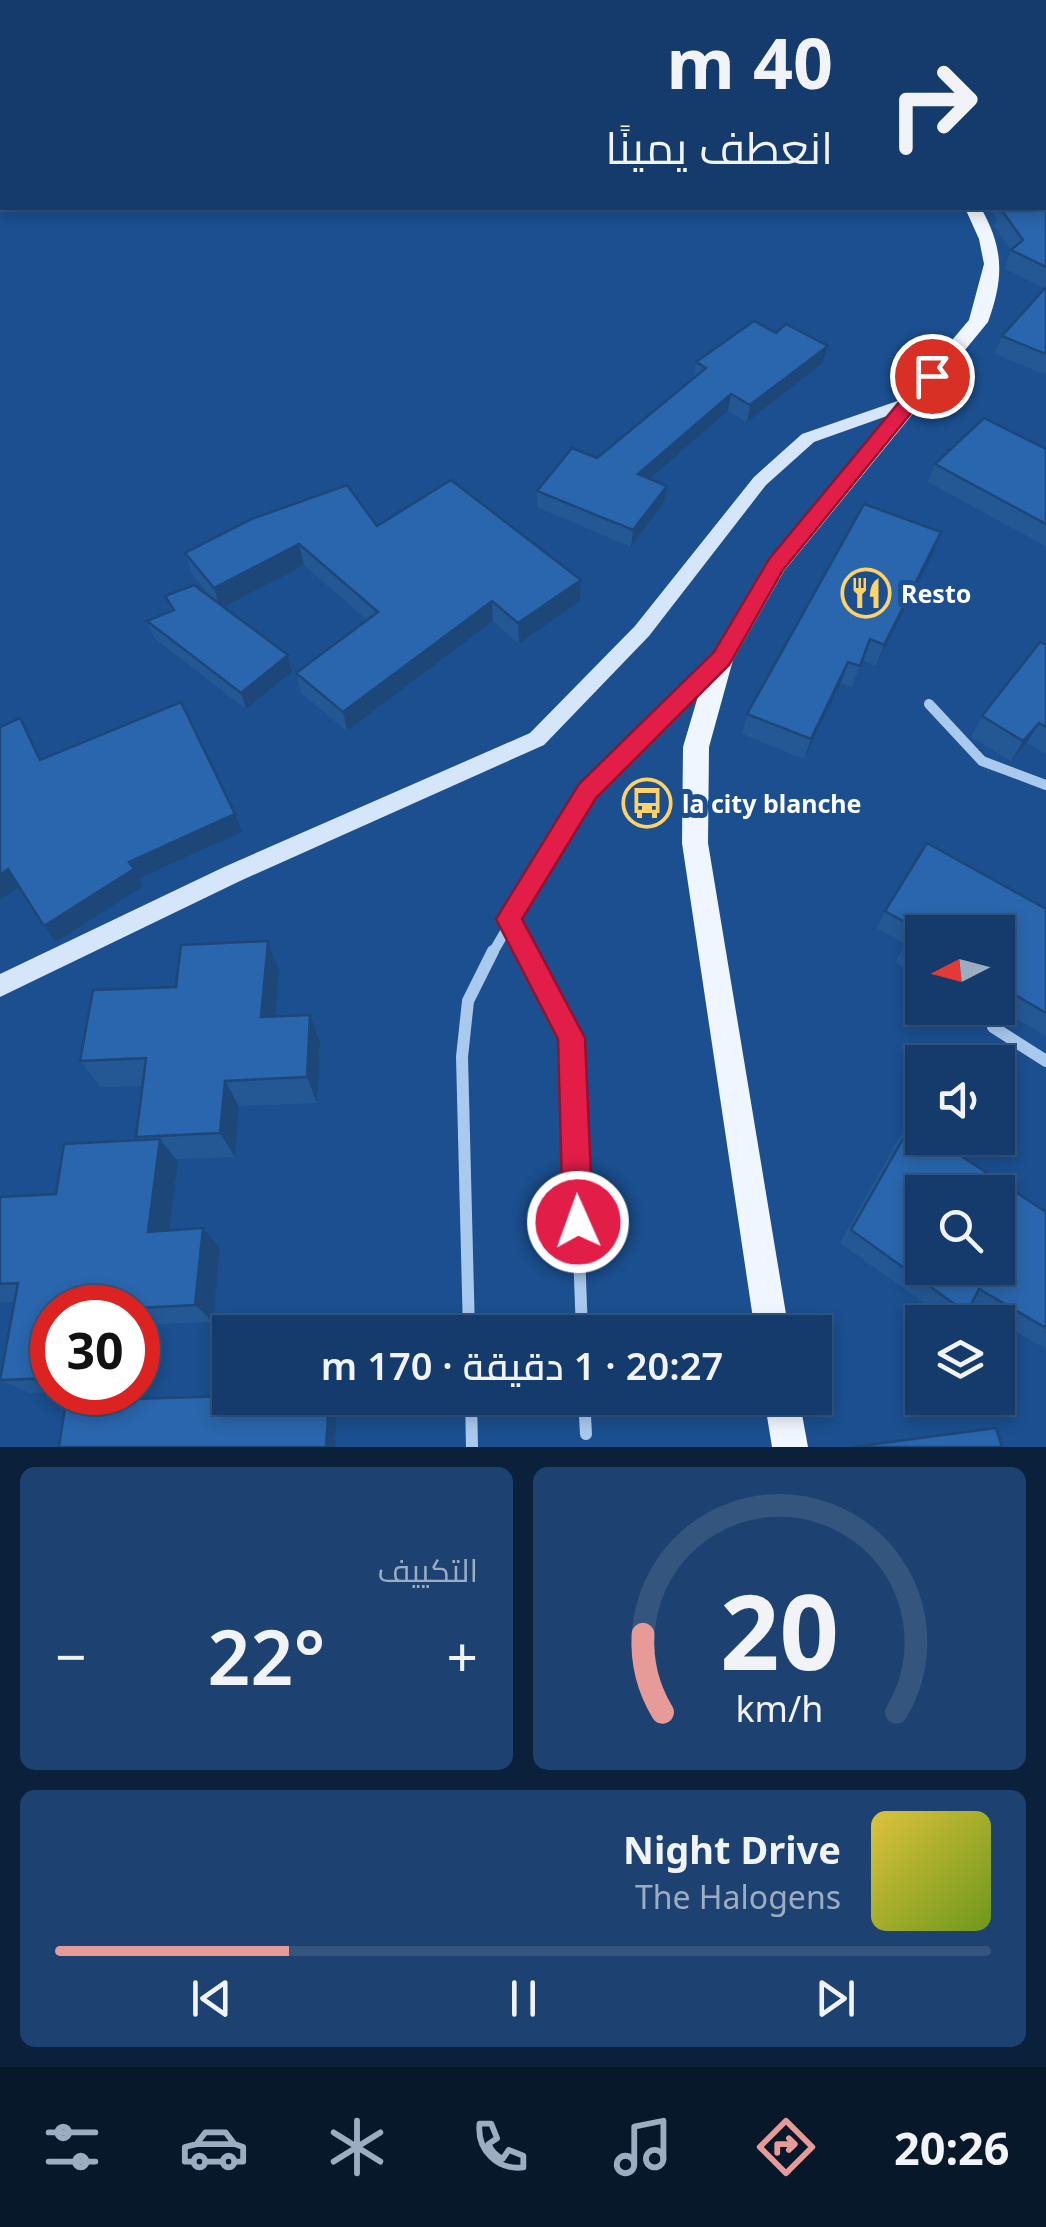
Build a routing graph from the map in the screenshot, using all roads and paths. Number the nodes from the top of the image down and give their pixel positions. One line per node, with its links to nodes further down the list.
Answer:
1 (974, 210): 2 (main road)
2 (908, 402): 3 (main road); 7 (street)
3 (722, 658): 6 (street); 12 (main road)
4 (929, 704): 5 (street)
5 (1046, 785)
6 (509, 919): 10 (street); 11 (street)
7 (0, 986)
8 (993, 1027): 9 (street)
9 (1046, 1061)
10 (469, 1315)
11 (581, 1315)
12 (769, 1315)
13 (471, 1415): 17 (street)
14 (585, 1415): 16 (street)
15 (785, 1415): 18 (main road)
16 (586, 1434)
17 (472, 1447)
18 (790, 1447)

